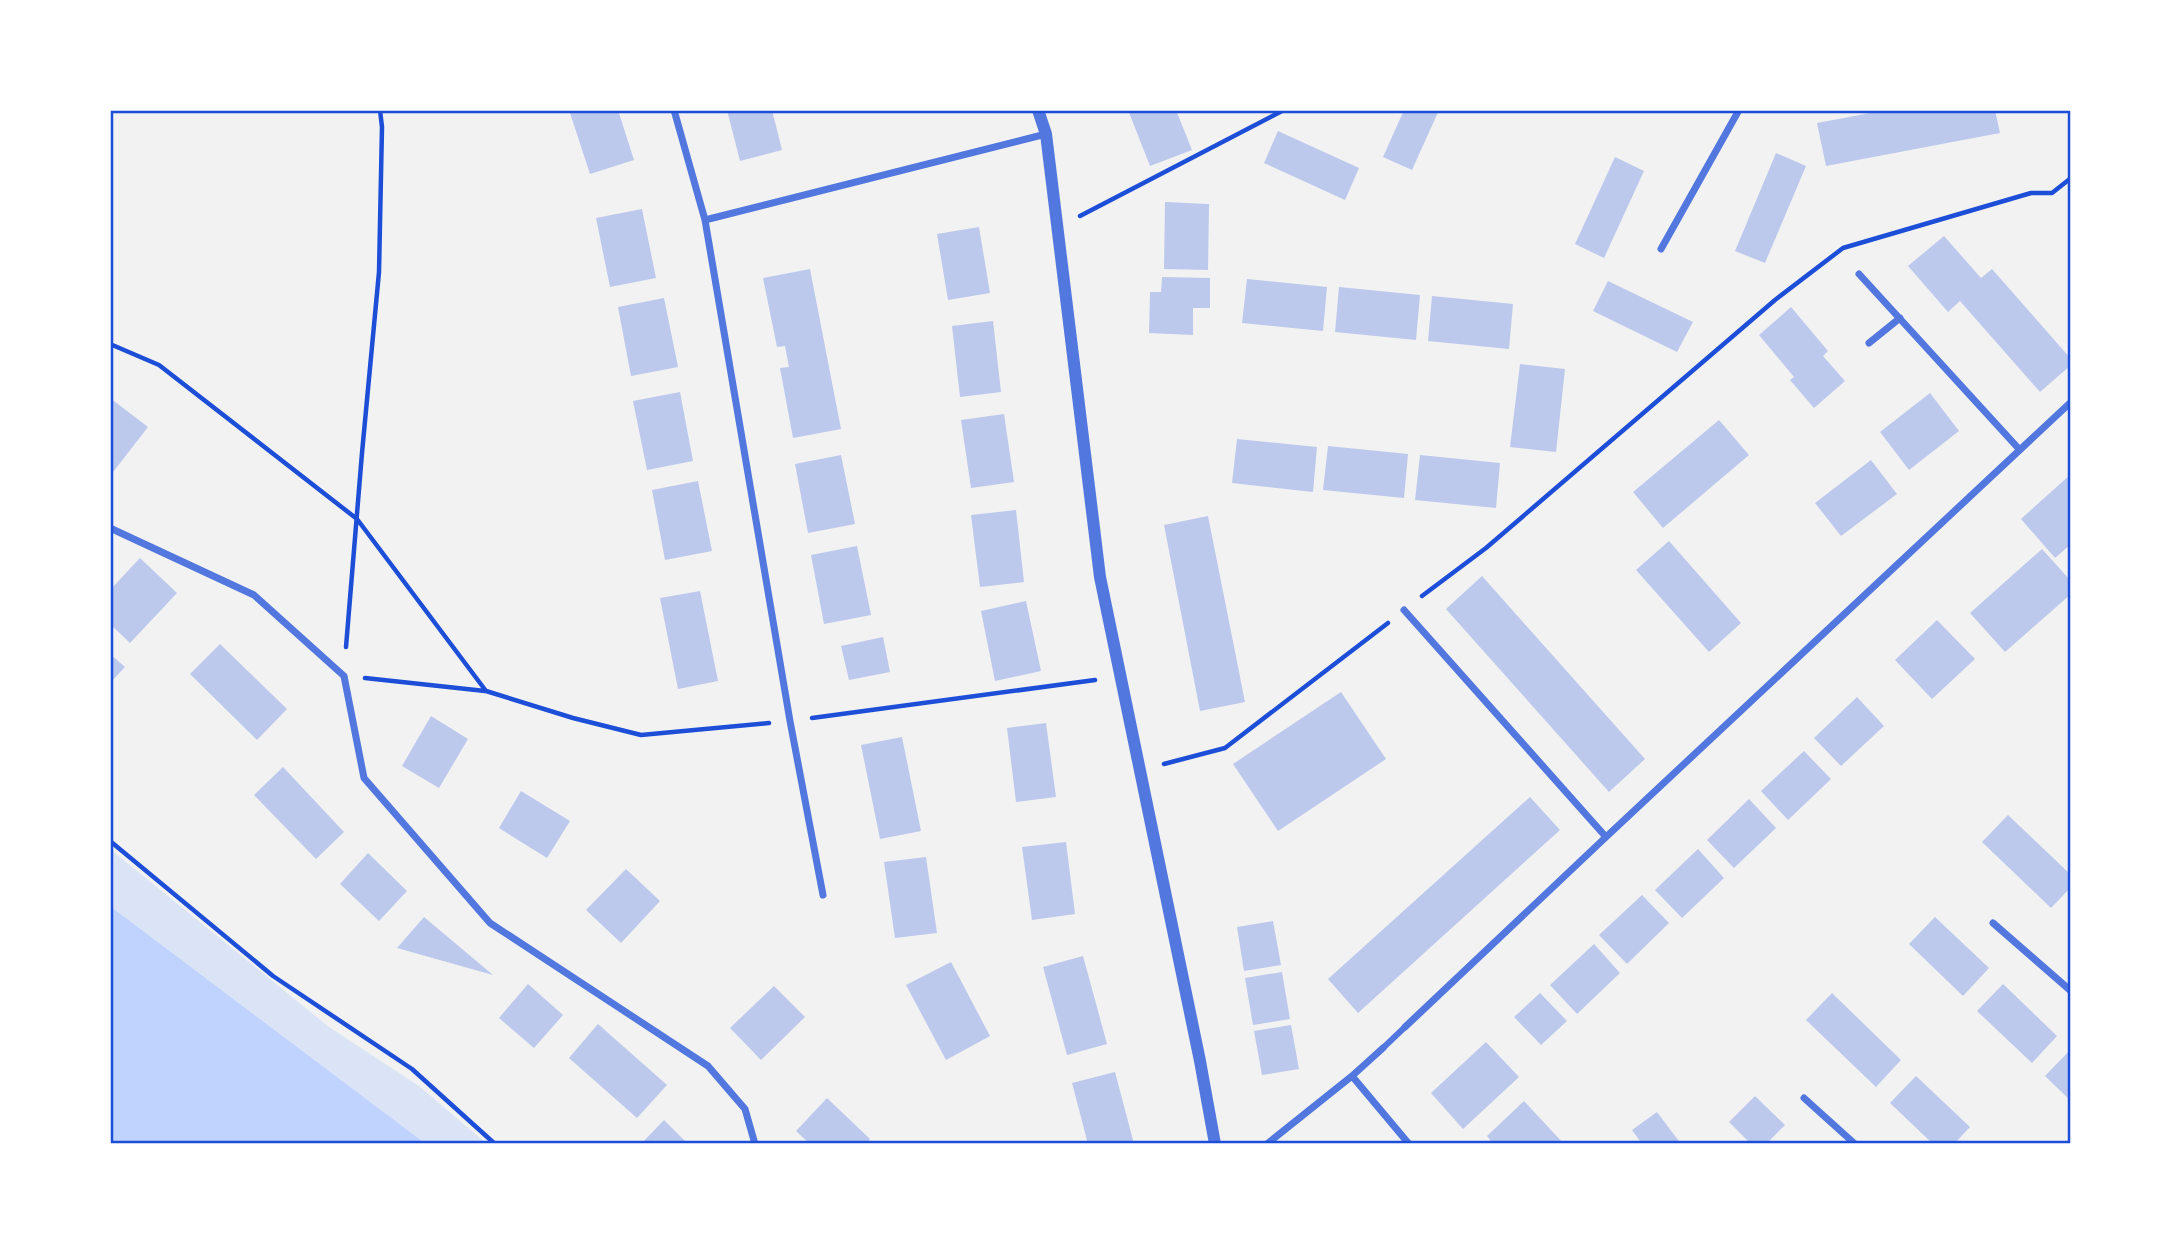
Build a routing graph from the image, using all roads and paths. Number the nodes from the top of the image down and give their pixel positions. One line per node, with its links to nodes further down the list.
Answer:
1 (380, 110): 17 (path)
2 (674, 110): 8 (street)
3 (1038, 110): 6 (street)
4 (1284, 110): 9 (path)
5 (1739, 110): 10 (street)
6 (1046, 134): 8 (street); 9 (street)
7 (2071, 178): 19 (path)
8 (705, 220): 23 (street)
9 (1058, 228): 21 (street)
10 (1661, 249)
11 (1859, 274): 12 (street)
12 (1900, 318): 13 (street); 16 (street)
13 (1869, 343)
14 (110, 344): 17 (path)
15 (2071, 402): 16 (street)
16 (2019, 449): 25 (street)
17 (356, 519): 20 (path); 22 (path)
18 (110, 528): 20 (street)
19 (1404, 610): 24 (path); 25 (street)
20 (344, 676): 22 (path); 35 (street)
21 (1120, 676): 23 (path); 24 (street)
22 (486, 691): 23 (path)
23 (790, 721): 27 (street)
24 (1140, 770): 36 (street)
25 (1606, 837): 30 (street)
26 (110, 841): 34 (path)
27 (823, 895)
28 (1993, 923): 29 (street)
29 (2071, 991)
30 (1405, 1027): 31 (street)
31 (1383, 1048): 32 (street)
32 (1352, 1076): 37 (street); 38 (street)
33 (1804, 1098): 39 (street)
34 (495, 1144)
35 (755, 1144)
36 (1215, 1144)
37 (1267, 1144)
38 (1409, 1144)
39 (1855, 1144)

